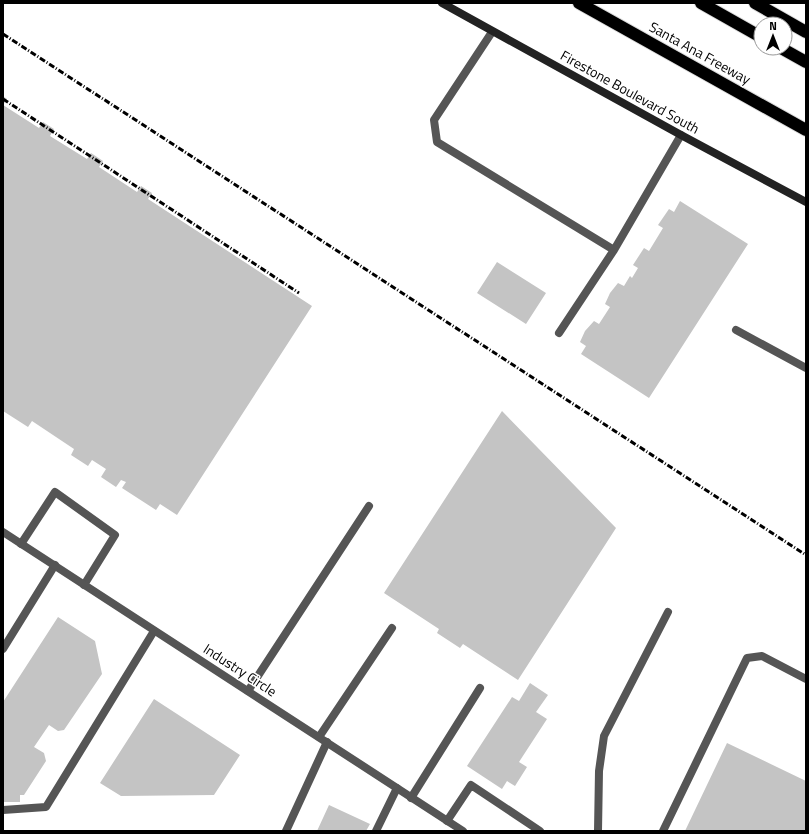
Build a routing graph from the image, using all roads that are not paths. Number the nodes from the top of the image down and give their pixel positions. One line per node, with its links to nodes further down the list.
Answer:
1 (442, 3): 5 (street, Firestone Boulevard South)
2 (579, 3): 10 (highway, Santa Ana Freeway)
3 (701, 3): 6 (highway)
4 (755, 3): 7 (highway)
5 (492, 32): 11 (street, Firestone Boulevard South); 13 (street)
6 (753, 32)
7 (806, 32)
8 (793, 55): 9 (highway)
9 (806, 62)
10 (806, 130)
11 (681, 135): 12 (street, Firestone Boulevard South); 13 (street)
12 (806, 202)
13 (614, 250): 15 (street)
14 (736, 330): 16 (street)
15 (559, 333)
16 (806, 368)
17 (369, 506): 28 (street)
18 (3, 532): 19 (street, Industry Circle)
19 (21, 544): 20 (street, Industry Circle); 21 (street)
20 (55, 565): 21 (street, Industry Circle); 25 (street)
21 (84, 585): 24 (street, Industry Circle)
22 (668, 612): 39 (street)
23 (392, 628): 29 (street)
24 (154, 631): 28 (street, Industry Circle); 33 (street)
25 (3, 649)
26 (806, 679): 40 (street)
27 (480, 688): 32 (street)
28 (248, 691): 29 (street, Industry Circle)
29 (319, 737): 30 (street, Industry Circle)
30 (327, 742): 31 (street, Industry Circle); 35 (street)
31 (397, 788): 32 (street, Industry Circle); 36 (street)
32 (411, 798): 34 (street, Industry Circle)
33 (3, 810)
34 (447, 821): 37 (street, Industry Circle); 38 (street)
35 (286, 831)
36 (376, 831)
37 (463, 831)
38 (540, 831)
39 (598, 831)
40 (663, 831)

